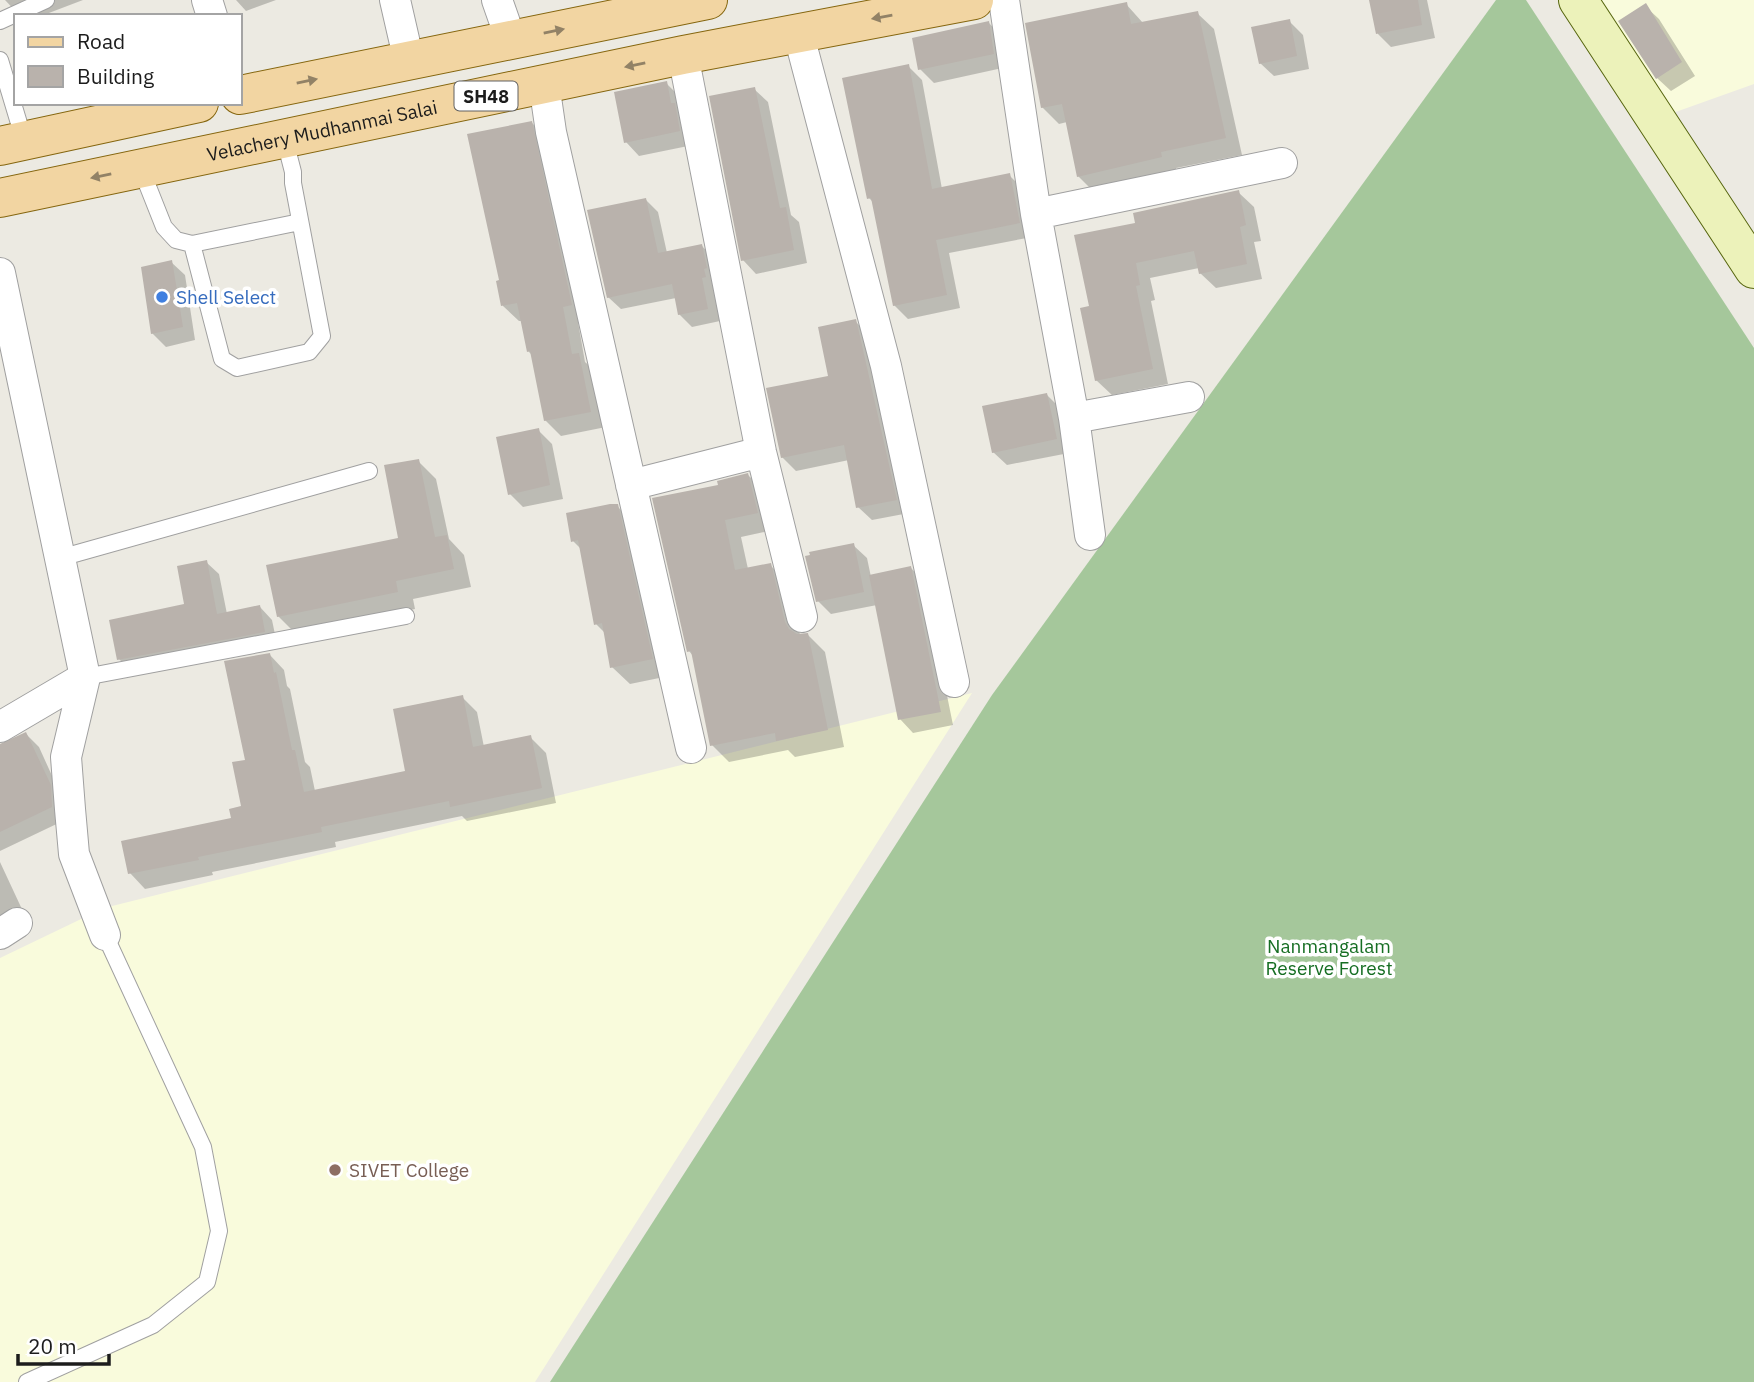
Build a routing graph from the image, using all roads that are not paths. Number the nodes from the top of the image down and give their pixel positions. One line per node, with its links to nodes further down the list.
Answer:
1 (395, 0): 13 (street)
2 (497, 0): 10 (street)
3 (974, 0): 9 (main road, Velachery Mudhanmai Salai / SH48, one-way to 9)
4 (1004, 0): 22 (street)
5 (1578, 0): 25 (street)
6 (700, 1): 10 (main road, one-way to 6)
7 (38, 7): 8 (lane)
8 (19, 14)
9 (798, 32): 11 (main road, Velachery Mudhanmai Salai / SH48); 37 (street)
10 (511, 40): 13 (main road)
11 (683, 55): 14 (main road, Velachery Mudhanmai Salai / SH48, one-way to 14); 29 (street)
12 (0, 60): 18 (lane)
13 (409, 61): 15 (main road, one-way to 13)
14 (544, 84): 17 (main road, Velachery Mudhanmai Salai / SH48); 31 (street)
15 (242, 95)
16 (190, 105): 18 (main road)
17 (284, 137): 20 (main road, Velachery Mudhanmai Salai / SH48); 23 (lane)
18 (12, 143)
19 (1282, 163): 22 (street)
20 (141, 167): 21 (main road, Velachery Mudhanmai Salai / SH48, one-way to 21); 24 (lane)
21 (0, 198)
22 (1036, 214): 28 (street)
23 (300, 222): 24 (lane); 24 (lane)
24 (192, 244)
25 (1754, 269)
26 (0, 273): 33 (street)
27 (1189, 397): 28 (street)
28 (1074, 418): 32 (street)
29 (761, 452): 31 (street); 35 (street)
30 (369, 471): 33 (lane)
31 (631, 485): 39 (street)
32 (1090, 535)
33 (60, 558): 36 (street)
34 (406, 616): 36 (lane)
35 (802, 617)
36 (85, 677): 38 (street); 40 (street)
37 (954, 682)
38 (0, 727)
39 (691, 748)
40 (105, 935): 41 (lane)
41 (27, 1382)

